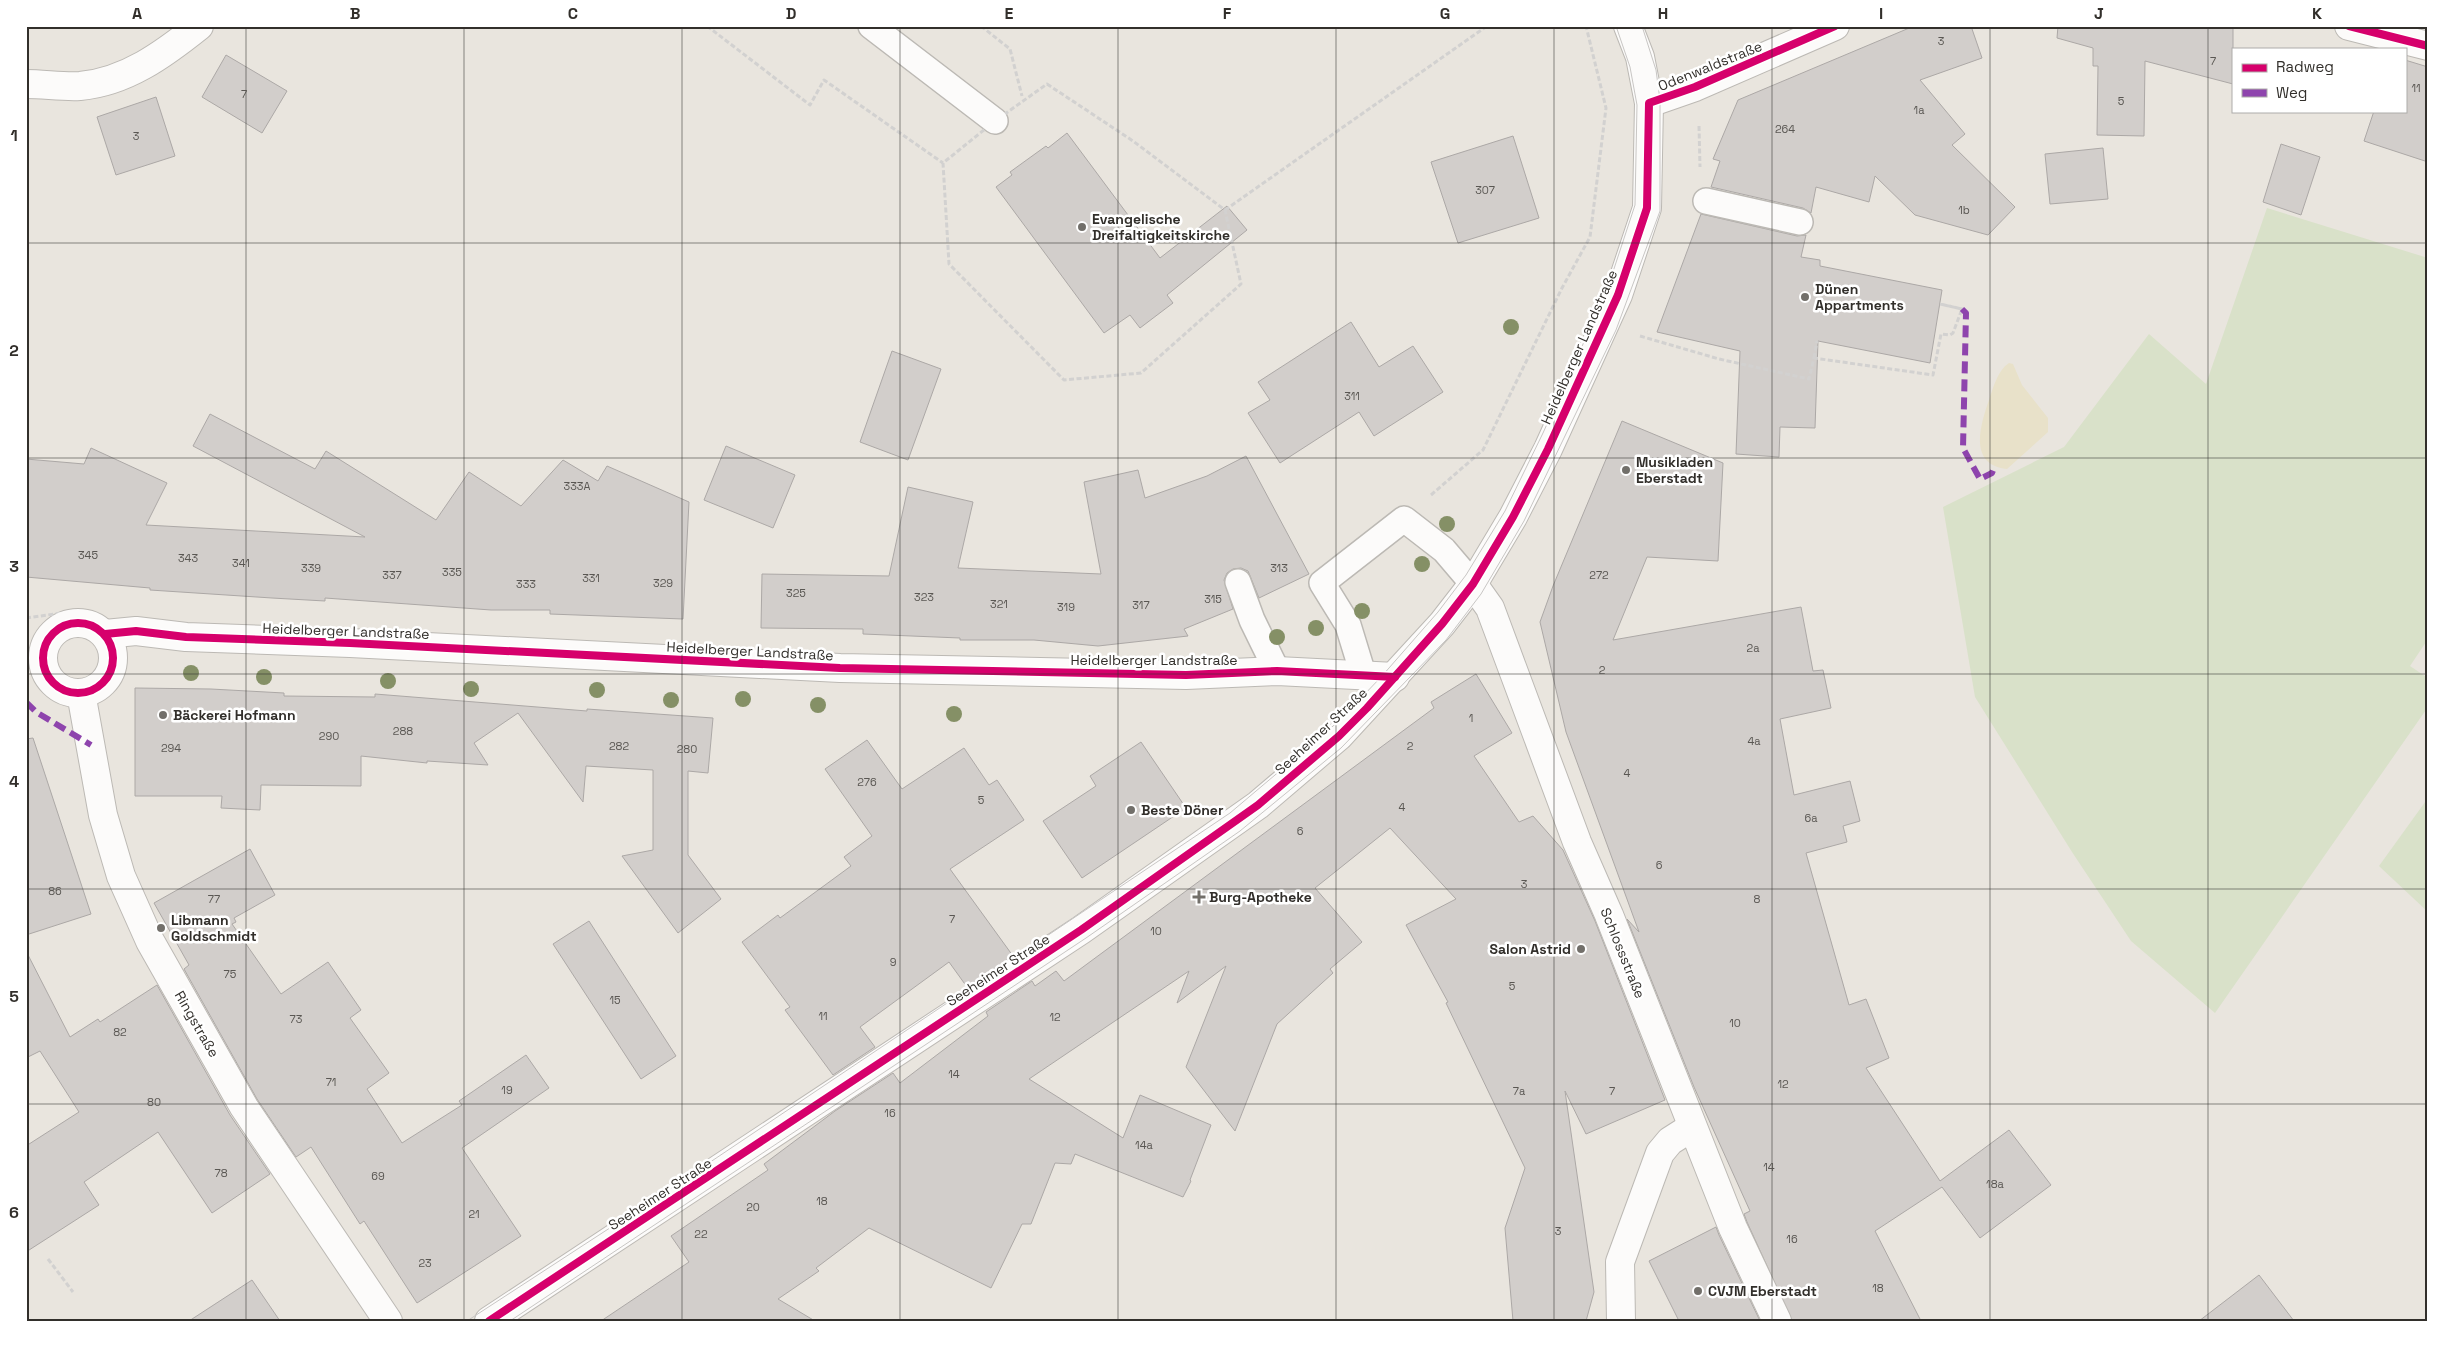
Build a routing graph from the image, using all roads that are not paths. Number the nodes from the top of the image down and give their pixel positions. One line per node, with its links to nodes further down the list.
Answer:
1 (199, 26): 7 (street)
2 (871, 26): 9 (lane)
3 (1628, 26): 8 (street, Heidelberger Landstraße)
4 (1836, 26): 8 (street, Odenwaldstraße)
5 (2349, 26): 6 (street)
6 (2428, 46)
7 (26, 84)
8 (1649, 103): 13 (street, Heidelberger Landstraße)
9 (995, 121)
10 (1706, 201): 11 (lane)
11 (1800, 222)
12 (1238, 582): 16 (lane)
13 (1474, 584): 17 (lane); 18 (street, Seeheimer Straße); 20 (street, Schlossstraße)
14 (105, 634): 15 (street); 16 (street, Heidelberger Landstraße); 19 (street)
15 (35, 649): 19 (street)
16 (1277, 671): 17 (street, Heidelberger Landstraße)
17 (1363, 674): 18 (street, Heidelberger Landstraße)
18 (1395, 677): 22 (street, Seeheimer Straße)
19 (81, 693): 21 (street, Ringstraße)
20 (1692, 1127): 23 (street); 24 (street, Schlossstraße)
21 (388, 1321)
22 (489, 1321)
23 (1621, 1321)
24 (1777, 1321)

